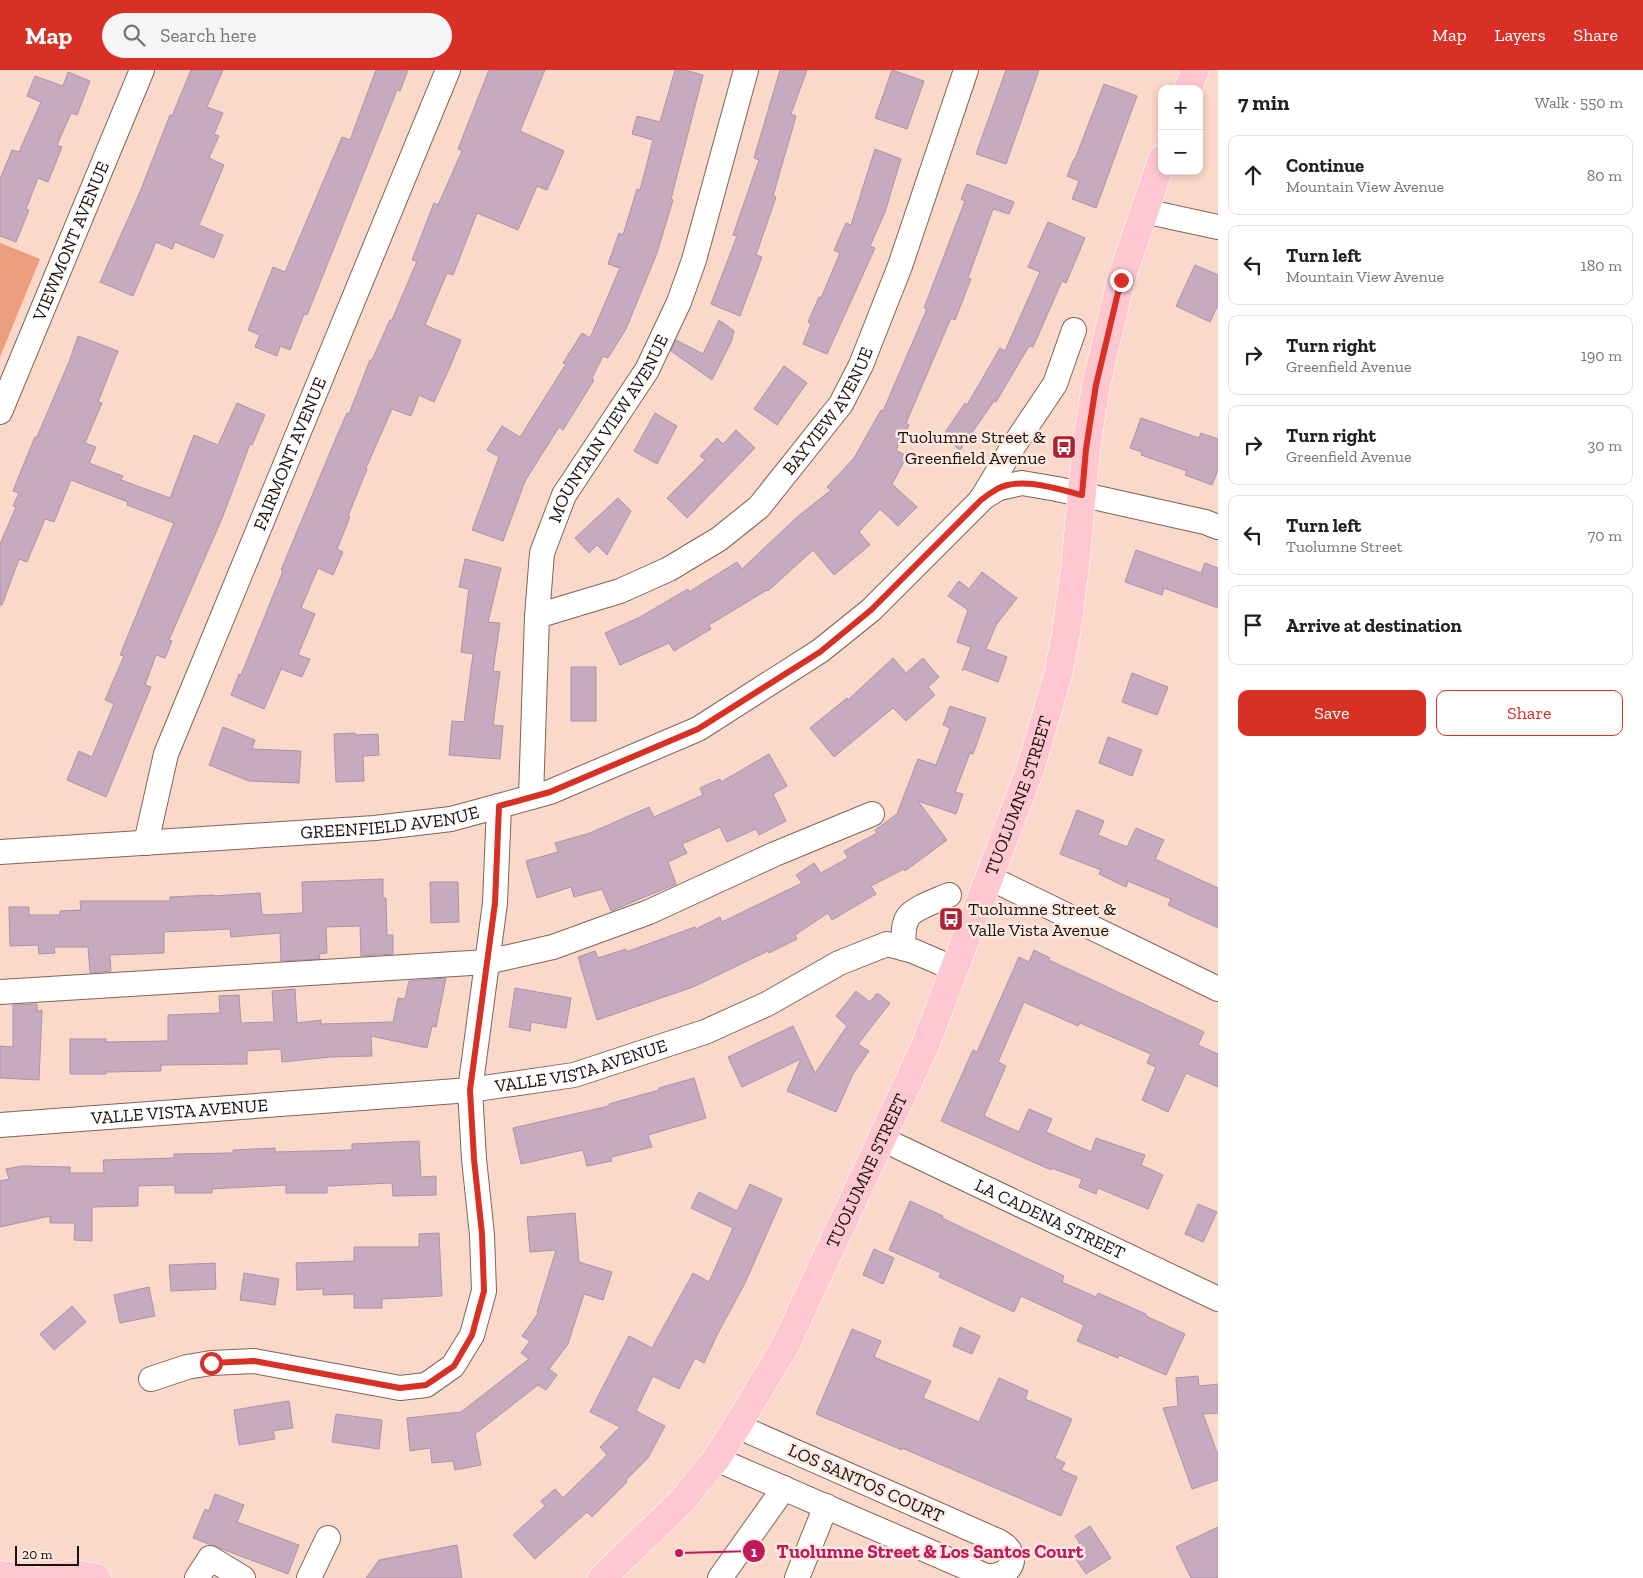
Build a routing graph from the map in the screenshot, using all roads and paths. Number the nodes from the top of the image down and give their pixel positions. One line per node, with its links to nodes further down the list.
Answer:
1 (142, 70): 11 (street, VIEWMONT AVENUE)
2 (448, 70): 19 (street, FAIRMONT AVENUE)
3 (746, 70): 15 (street, MOUNTAIN VIEW AVENUE)
4 (966, 70): 15 (street, BAYVIEW AVENUE)
5 (1195, 70): 6 (main road)
6 (1189, 85)
7 (1158, 170): 8 (main road, TUOLUMNE STREET)
8 (1144, 210): 9 (street); 12 (main road, TUOLUMNE STREET)
9 (1218, 227)
10 (1074, 330): 13 (street, GREENFIELD AVENUE)
11 (0, 412)
12 (1082, 495): 13 (street, GREENFIELD AVENUE); 14 (street, GREENFIELD AVENUE); 21 (main road, TUOLUMNE STREET)
13 (981, 500): 16 (street, GREENFIELD AVENUE)
14 (1218, 527)
15 (537, 616): 16 (street, MOUNTAIN VIEW AVENUE)
16 (531, 797): 17 (street, GREENFIELD AVENUE)
17 (499, 806): 19 (street, GREENFIELD AVENUE); 24 (street)
18 (872, 814): 24 (street)
19 (146, 843): 20 (street, GREENFIELD AVENUE)
20 (0, 852)
21 (990, 878): 25 (main road, TUOLUMNE STREET); 26 (street)
22 (949, 895): 23 (street)
23 (898, 940): 25 (street); 28 (street, VALLE VISTA AVENUE)
24 (487, 962): 27 (street); 28 (street)
25 (955, 969): 30 (main road, TUOLUMNE STREET)
26 (1218, 989)
27 (0, 992)
28 (470, 1090): 29 (street, VALLE VISTA AVENUE); 32 (street)
29 (0, 1125)
30 (882, 1139): 31 (street, LA CADENA STREET); 33 (main road, TUOLUMNE STREET)
31 (1218, 1299)
32 (151, 1379)
33 (737, 1426): 34 (main road, TUOLUMNE STREET); 36 (street, LOS SANTOS COURT)
34 (716, 1459): 35 (street, LOS SANTOS COURT); 43 (main road, TUOLUMNE STREET)
35 (784, 1488): 36 (street, LOS SANTOS COURT); 44 (street)
36 (826, 1506): 45 (street)
37 (328, 1538): 42 (street)
38 (48, 1578): 39 (main road)
39 (97, 1578)
40 (197, 1578): 41 (street)
41 (243, 1578)
42 (309, 1578)
43 (602, 1578)
44 (720, 1578)
45 (797, 1578)

